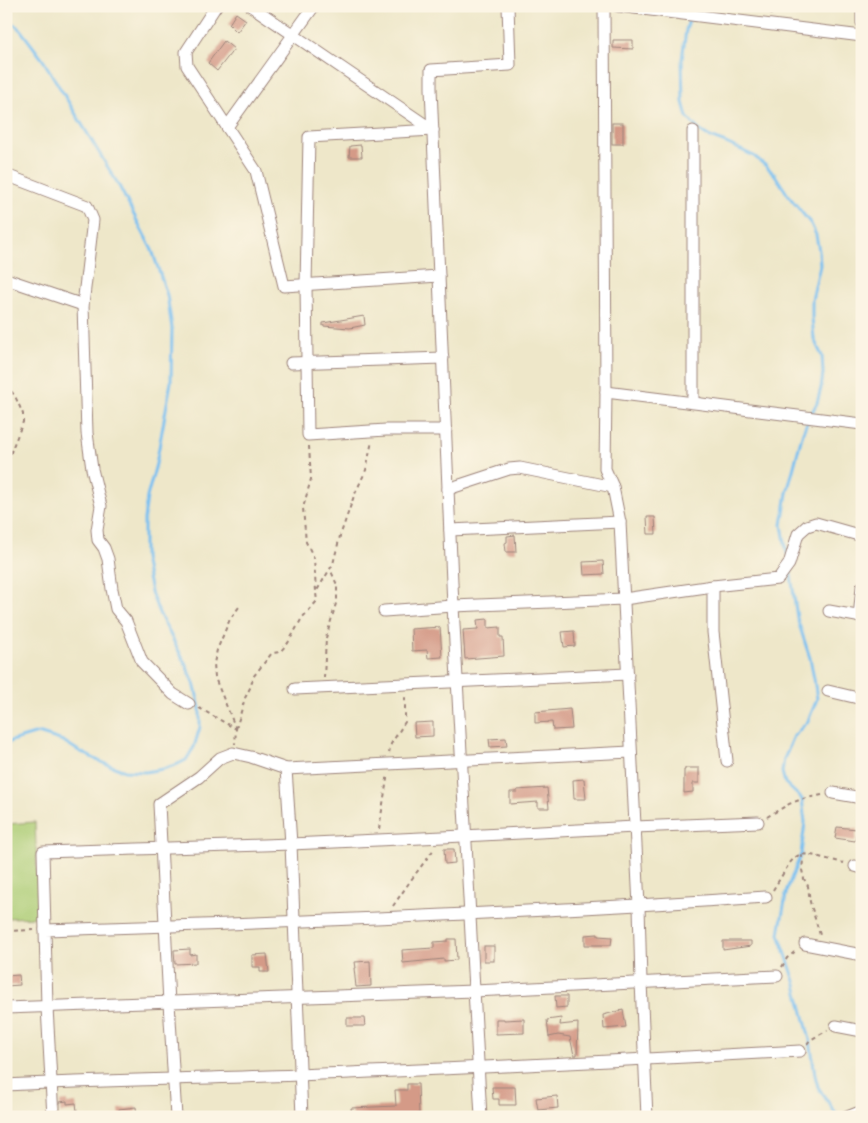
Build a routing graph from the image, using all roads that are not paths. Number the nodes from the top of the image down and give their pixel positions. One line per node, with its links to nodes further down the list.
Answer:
1 (216, 6): 11 (street)
2 (252, 6): 9 (street)
3 (314, 6): 9 (street)
4 (508, 6): 12 (street)
5 (604, 6): 22 (street)
6 (618, 6): 10 (street)
7 (862, 6): 8 (street)
8 (862, 23)
9 (293, 35): 11 (street); 12 (street)
10 (862, 36)
11 (227, 127): 17 (street)
12 (433, 130): 15 (street); 17 (street)
13 (693, 131): 23 (street)
14 (6, 175): 18 (street)
15 (439, 276): 17 (street); 19 (street)
16 (6, 279): 18 (street)
17 (306, 285): 21 (street)
18 (83, 305): 43 (street)
19 (442, 358): 21 (street); 25 (street)
20 (291, 362): 21 (street)
21 (306, 362): 25 (street)
22 (606, 392): 23 (street); 26 (street)
23 (693, 402): 24 (street)
24 (862, 424)
25 (446, 430): 27 (street)
26 (613, 487): 27 (street); 28 (street)
27 (448, 489): 29 (street)
28 (620, 522): 29 (street); 33 (street)
29 (450, 530): 34 (street)
30 (862, 536): 31 (street)
31 (713, 586): 33 (street); 46 (street)
32 (862, 587): 37 (street)
33 (624, 599): 34 (street); 38 (street)
34 (454, 606): 35 (street); 39 (street)
35 (384, 611)
36 (829, 611): 37 (street)
37 (860, 617)
38 (628, 674): 39 (street); 44 (street)
39 (458, 682): 40 (street); 45 (street)
40 (295, 689)
41 (828, 691): 42 (street)
42 (862, 699)
43 (190, 704)
44 (631, 752): 45 (street); 51 (street)
45 (462, 759): 47 (street); 52 (street)
46 (727, 761)
47 (286, 768): 53 (street); 54 (street)
48 (834, 793): 49 (street)
49 (862, 798)
50 (758, 822): 51 (street)
51 (635, 827): 52 (street); 56 (street)
52 (466, 836): 53 (street); 57 (street)
53 (291, 844): 54 (street); 58 (street)
54 (162, 848): 59 (street); 60 (street)
55 (766, 897): 56 (street)
56 (639, 906): 57 (street); 64 (street)
57 (470, 914): 58 (street); 65 (street)
58 (294, 922): 59 (street); 66 (street)
59 (165, 926): 60 (street); 67 (street)
60 (45, 930): 68 (street)
61 (805, 944): 62 (street)
62 (862, 955)
63 (777, 976): 64 (street)
64 (640, 982): 65 (street); 73 (street)
65 (474, 991): 66 (street); 74 (street)
66 (297, 998): 67 (street); 75 (street)
67 (169, 1003): 68 (street); 76 (street)
68 (48, 1007): 69 (street); 77 (street)
69 (6, 1008)
70 (836, 1026): 71 (street)
71 (862, 1031)
72 (800, 1051): 73 (street)
73 (645, 1059): 74 (street); 84 (street)
74 (478, 1067): 75 (street); 83 (street)
75 (301, 1075): 76 (street); 82 (street)
76 (174, 1080): 77 (street); 81 (street)
77 (51, 1083): 78 (street); 80 (street)
78 (6, 1085)
79 (862, 1111): 85 (street)
80 (53, 1117)
81 (176, 1117)
82 (302, 1117)
83 (481, 1117)
84 (647, 1117)
85 (847, 1117)

